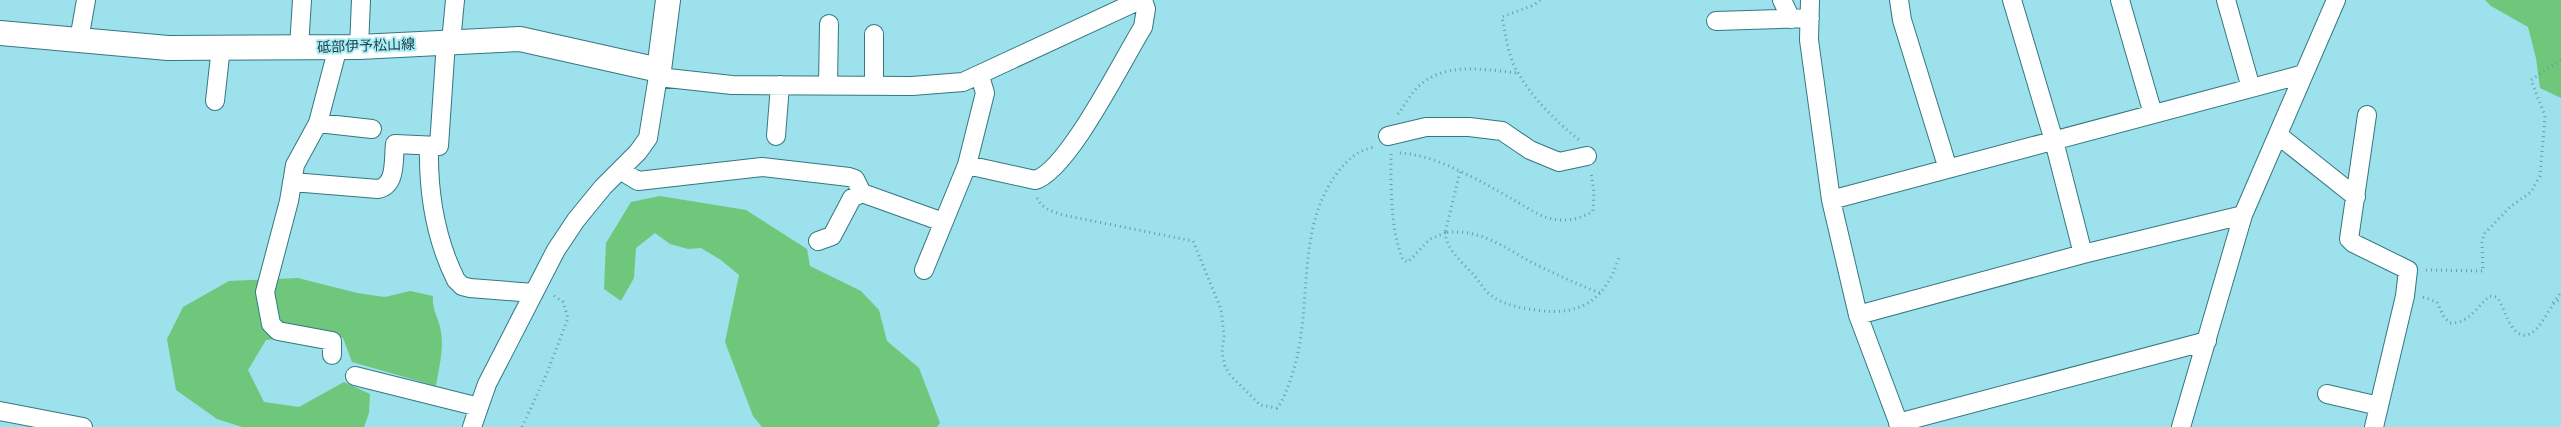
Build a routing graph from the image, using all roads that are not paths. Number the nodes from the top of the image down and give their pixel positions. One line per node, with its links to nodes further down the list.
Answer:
1 (86, 0): 20 (street)
2 (302, 0): 23 (street)
3 (360, 0): 24 (street)
4 (456, 0): 21 (street)
5 (668, 0): 25 (main road)
6 (1141, 0): 27 (street); 43 (street)
7 (1782, 0): 15 (street)
8 (1810, 0): 14 (street)
9 (1899, 0): 44 (street)
10 (2012, 0): 40 (street)
11 (2120, 0): 33 (street)
12 (2226, 0): 31 (street)
13 (2336, 0): 26 (street)
14 (1810, 18): 15 (street); 49 (street)
15 (1791, 19): 16 (street)
16 (1716, 21)
17 (829, 24): 29 (street)
18 (0, 33): 20 (main road, 砥部伊予松山線)
19 (874, 34): 30 (street)
20 (79, 40): 22 (main road, 砥部伊予松山線)
21 (448, 42): 24 (main road, 砥部伊予松山線); 25 (main road, 砥部伊予松山線); 41 (street)
22 (221, 46): 23 (main road, 砥部伊予松山線); 32 (street)
23 (299, 47): 24 (main road, 砥部伊予松山線)
24 (348, 47): 35 (street)
25 (658, 74): 28 (street); 45 (street)
26 (2304, 74): 31 (street); 37 (street)
27 (980, 76): 30 (street); 43 (street)
28 (780, 85): 29 (street); 38 (street)
29 (828, 85): 30 (street)
30 (874, 86)
31 (2251, 88): 33 (street)
32 (215, 101)
33 (2153, 114): 40 (street)
34 (2367, 115): 48 (street)
35 (318, 123): 36 (street); 46 (street)
36 (372, 129)
37 (2278, 135): 48 (street); 50 (street)
38 (776, 136)
39 (1388, 140): 42 (street)
40 (2054, 141): 44 (street); 53 (street)
41 (429, 146): 46 (street); 55 (street)
42 (1587, 156)
43 (967, 166): 51 (street)
44 (1948, 169): 49 (street)
45 (620, 170): 47 (street); 55 (street)
46 (292, 182): 58 (street)
47 (862, 193): 51 (street); 52 (street)
48 (2356, 197): 61 (street)
49 (1831, 200): 56 (street)
50 (2244, 215): 53 (street); 57 (street)
51 (943, 222): 54 (street)
52 (818, 241)
53 (2084, 254): 56 (street)
54 (924, 270)
55 (536, 289): 62 (street)
56 (1858, 315): 64 (street)
57 (2207, 340): 64 (street); 67 (street)
58 (332, 355)
59 (355, 376): 62 (street)
60 (2327, 394): 61 (street)
61 (2379, 406): 68 (street)
62 (479, 407): 66 (street)
63 (0, 411): 65 (street)
64 (1899, 425)
65 (83, 427)
66 (472, 427)
67 (2181, 427)
68 (2374, 427)

